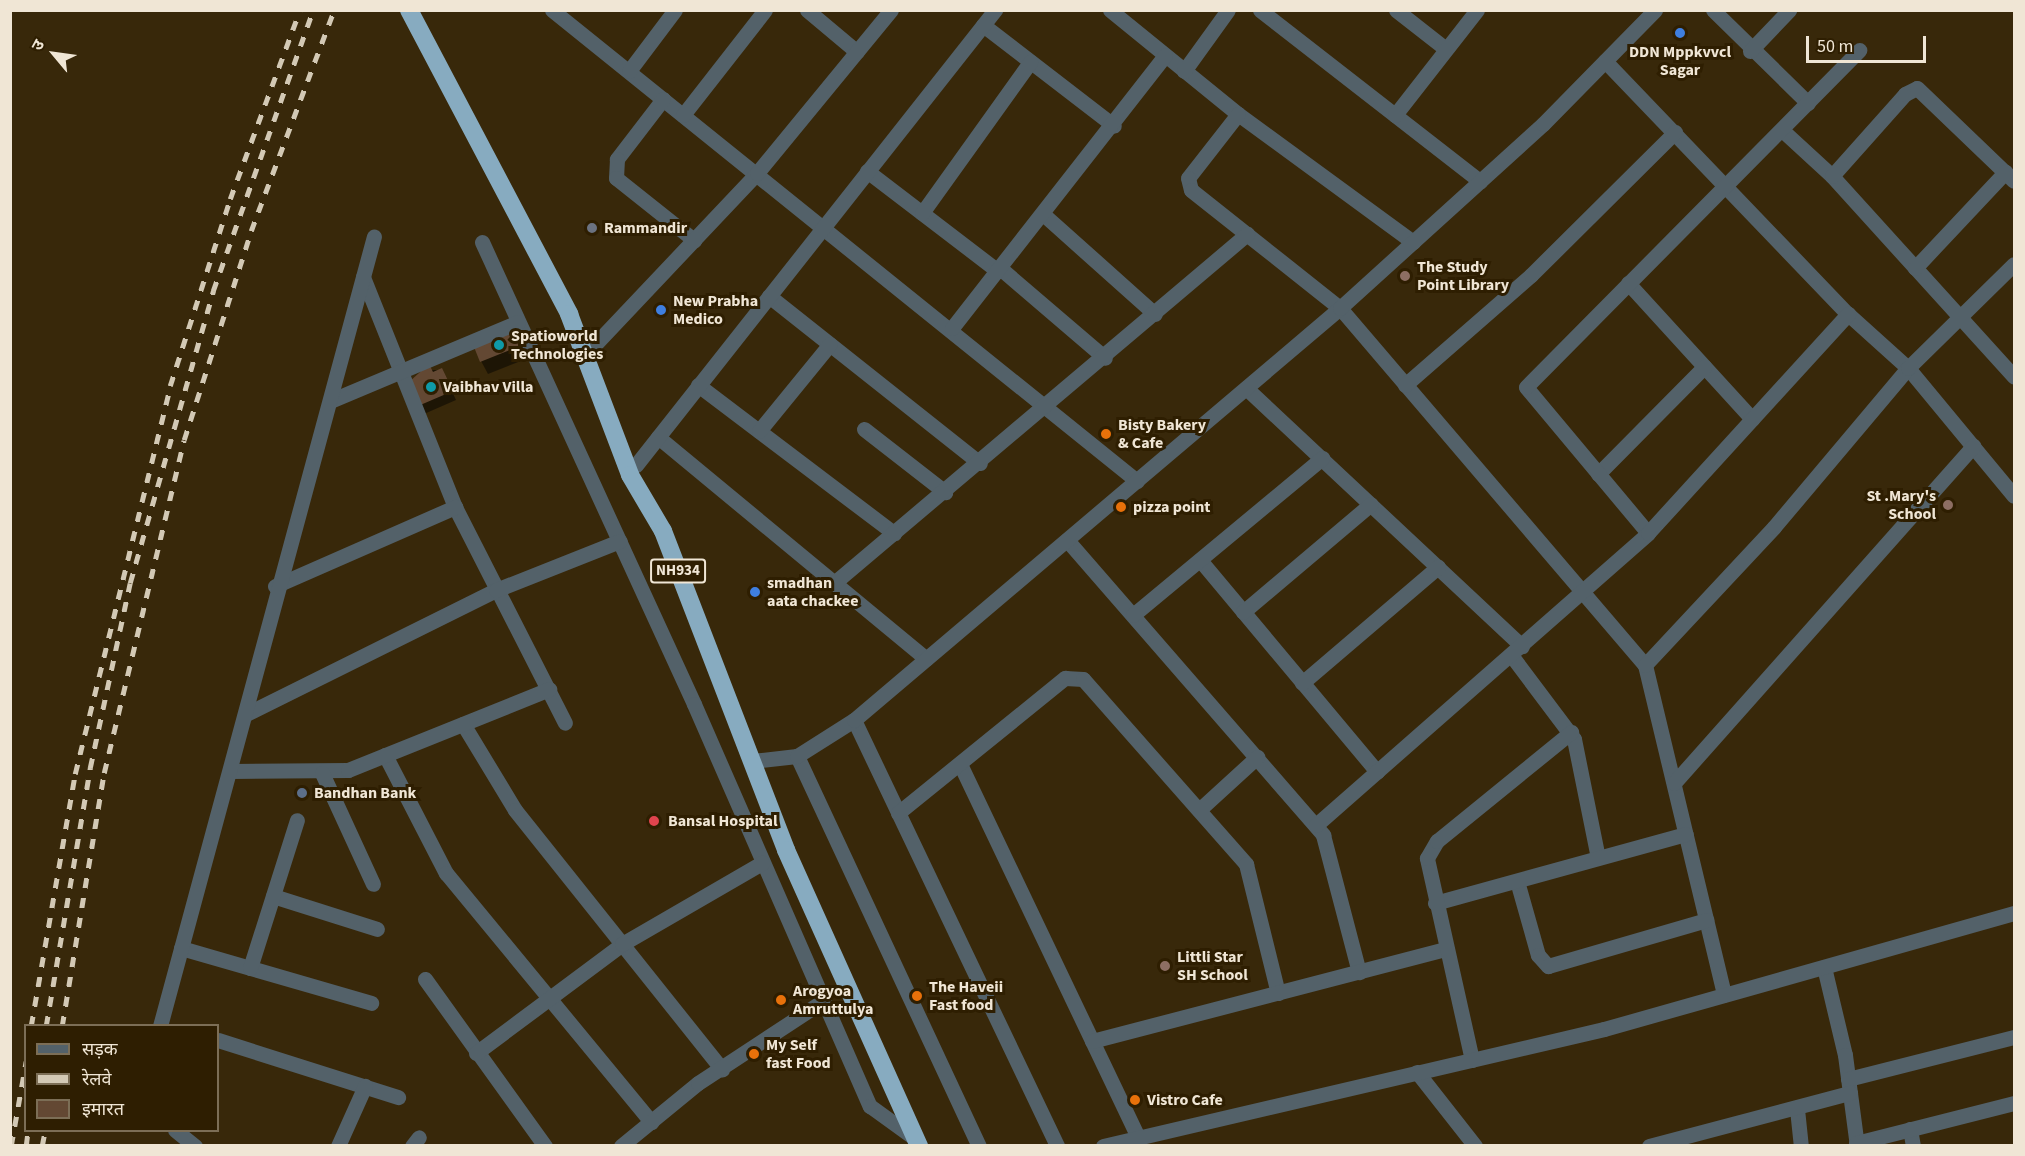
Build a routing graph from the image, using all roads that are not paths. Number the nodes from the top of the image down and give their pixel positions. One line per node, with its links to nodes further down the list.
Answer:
1 (409, 10): 62 (highway, NH934)
2 (552, 10): 25 (street)
3 (765, 10): 29 (street)
4 (807, 10): 21 (street)
5 (891, 10): 21 (street)
6 (995, 10): 17 (street)
7 (1110, 10): 16 (street)
8 (1228, 10): 26 (street)
9 (1260, 10): 31 (street)
10 (1396, 10): 18 (street)
11 (1478, 10): 18 (street)
12 (1655, 10): 23 (street)
13 (1713, 10): 20 (street)
14 (1789, 10): 20 (street)
15 (671, 12): 25 (street)
16 (1126, 15): 22 (street)
17 (983, 25): 24 (street); 35 (street)
18 (1446, 49): 31 (street)
19 (1859, 50): 28 (street)
20 (1750, 51): 28 (street)
21 (857, 52): 36 (street)
22 (1165, 55): 26 (street); 32 (street)
23 (1605, 61): 34 (street); 39 (street)
24 (1030, 62): 32 (street); 41 (street)
25 (629, 71): 27 (street)
26 (1184, 71): 30 (street)
27 (663, 99): 29 (street); 46 (street)
28 (1808, 103): 33 (street)
29 (683, 114): 36 (street)
30 (1238, 114): 44 (street); 48 (street)
31 (1395, 115): 39 (street)
32 (1113, 126): 42 (street)
33 (1782, 130): 37 (street); 40 (street)
34 (1675, 132): 40 (street); 68 (street)
35 (867, 171): 41 (street); 43 (street)
36 (757, 173): 43 (street); 46 (street)
37 (1832, 176): 38 (street); 50 (street)
38 (2010, 177): 50 (street)
39 (1480, 181): 48 (street)
40 (1726, 186): 53 (street); 57 (street)
41 (922, 213): 51 (street)
42 (1043, 214): 51 (street); 56 (street)
43 (823, 225): 54 (street); 60 (street)
44 (1247, 234): 55 (street); 56 (street)
45 (374, 236): 52 (street)
46 (694, 240): 62 (street)
47 (482, 242): 59 (street)
48 (1413, 242): 55 (street)
49 (2014, 264): 58 (street)
50 (1915, 268): 58 (street)
51 (999, 269): 60 (street); 63 (street)
52 (363, 277): 67 (street); 71 (street)
53 (1628, 284): 64 (street); 81 (street)
54 (769, 296): 61 (street); 69 (street)
55 (1340, 308): 68 (street); 70 (street)
56 (1155, 314): 63 (street)
57 (1848, 314): 65 (street); 73 (street)
58 (1962, 320): 65 (street); 66 (street)
59 (518, 322): 67 (street); 90 (street)
60 (952, 328): 72 (street)
61 (830, 344): 75 (street); 79 (street)
62 (584, 356): 112 (highway, NH934)
63 (1105, 358): 72 (street)
64 (1704, 367): 73 (street); 81 (street)
65 (1908, 368): 77 (street); 101 (street)
66 (2012, 368)
67 (400, 371): 71 (street); 86 (street)
68 (1405, 385): 96 (street)
69 (698, 386): 75 (street); 76 (street)
70 (1246, 388): 78 (street); 82 (street)
71 (330, 401): 94 (street)
72 (1046, 408): 79 (street); 82 (street)
73 (1752, 419): 87 (street)
74 (864, 429): 83 (street)
75 (759, 431): 88 (street)
76 (658, 437): 80 (street); 93 (street)
77 (1973, 446): 84 (street); 117 (street)
78 (1322, 458): 85 (street); 91 (street)
79 (980, 463): 83 (street)
80 (636, 465)
81 (1598, 474): 87 (street)
82 (1137, 481): 89 (street)
83 (945, 492): 88 (street)
84 (2014, 496)
85 (1371, 504): 92 (street); 97 (street)
86 (455, 507): 94 (street); 95 (street)
87 (1648, 533): 96 (street)
88 (894, 534): 93 (street)
89 (1067, 540): 98 (street); 100 (street)
90 (620, 541): 95 (street); 124 (street)
91 (1200, 560): 97 (street); 98 (street)
92 (1438, 567): 99 (street); 102 (street)
93 (834, 583): 100 (street)
94 (275, 586): 104 (street)
95 (496, 590): 103 (street); 104 (street)
96 (1582, 594): 99 (street); 101 (street)
97 (1243, 612): 102 (street)
98 (1133, 615): 111 (street)
99 (1517, 651): 108 (street); 115 (street)
100 (926, 659): 105 (street)
101 (1645, 665): 117 (street)
102 (1302, 683): 115 (street)
103 (549, 689): 106 (street); 107 (street)
104 (246, 714): 114 (street)
105 (854, 720): 110 (street); 119 (street)
106 (565, 723)
107 (463, 724): 109 (street); 132 (street)
108 (1571, 732): 123 (street); 128 (street)
109 (384, 755): 116 (street); 141 (street)
110 (797, 756): 112 (street); 167 (street)
111 (1257, 757): 118 (street); 121 (street)
112 (752, 761): 161 (highway, NH934)
113 (960, 764): 118 (street); 119 (street); 147 (street)
114 (231, 771): 116 (street); 133 (street)
115 (1377, 772): 121 (street)
116 (322, 773): 126 (street)
117 (1674, 783): 122 (street)
118 (1199, 810): 139 (street)
119 (898, 813): 168 (street)
120 (297, 820): 127 (street)
121 (1316, 825): 137 (street)
122 (1686, 834): 123 (street); 130 (street)
123 (1598, 858): 125 (street)
124 (762, 863): 132 (street); 142 (street)
125 (1517, 881): 128 (street); 130 (street)
126 (373, 884)
127 (273, 896): 131 (street); 136 (street)
128 (1435, 903): 134 (street)
129 (2014, 913): 135 (street)
130 (1706, 920): 140 (street)
131 (377, 929)
132 (622, 944): 141 (street); 150 (street)
133 (181, 948): 136 (street); 144 (street)
134 (1446, 950): 137 (street); 149 (street)
135 (1824, 967): 140 (street); 153 (street)
136 (250, 968): 143 (street)
137 (1359, 972): 139 (street)
138 (425, 979): 148 (street)
139 (1278, 993): 147 (street)
140 (1724, 995): 149 (street)
141 (549, 998): 148 (street); 157 (street)
142 (823, 1001): 150 (street); 161 (street)
143 (371, 1003)
144 (164, 1024)
145 (2014, 1036): 153 (street)
146 (219, 1040): 152 (street)
147 (1092, 1041): 160 (street)
148 (476, 1053): 165 (street)
149 (1472, 1060): 151 (street)
150 (722, 1069): 157 (street)
151 (1418, 1072): 160 (street); 170 (street)
152 (365, 1086): 154 (street); 164 (street)
153 (1849, 1086): 156 (street); 162 (street)
154 (398, 1097)
155 (2014, 1103): 158 (street)
156 (1797, 1109): 171 (street); 172 (street)
157 (651, 1122): 166 (street)
158 (1911, 1129): 162 (street); 173 (street)
159 (176, 1132): 163 (street)
160 (1138, 1137): 169 (street)
161 (918, 1143)
162 (1856, 1144)
163 (195, 1146)
164 (338, 1146)
165 (545, 1146)
166 (621, 1146)
167 (979, 1146)
168 (1057, 1146)
169 (1103, 1146)
170 (1475, 1146)
171 (1649, 1146)
172 (1801, 1146)
173 (1913, 1146)

